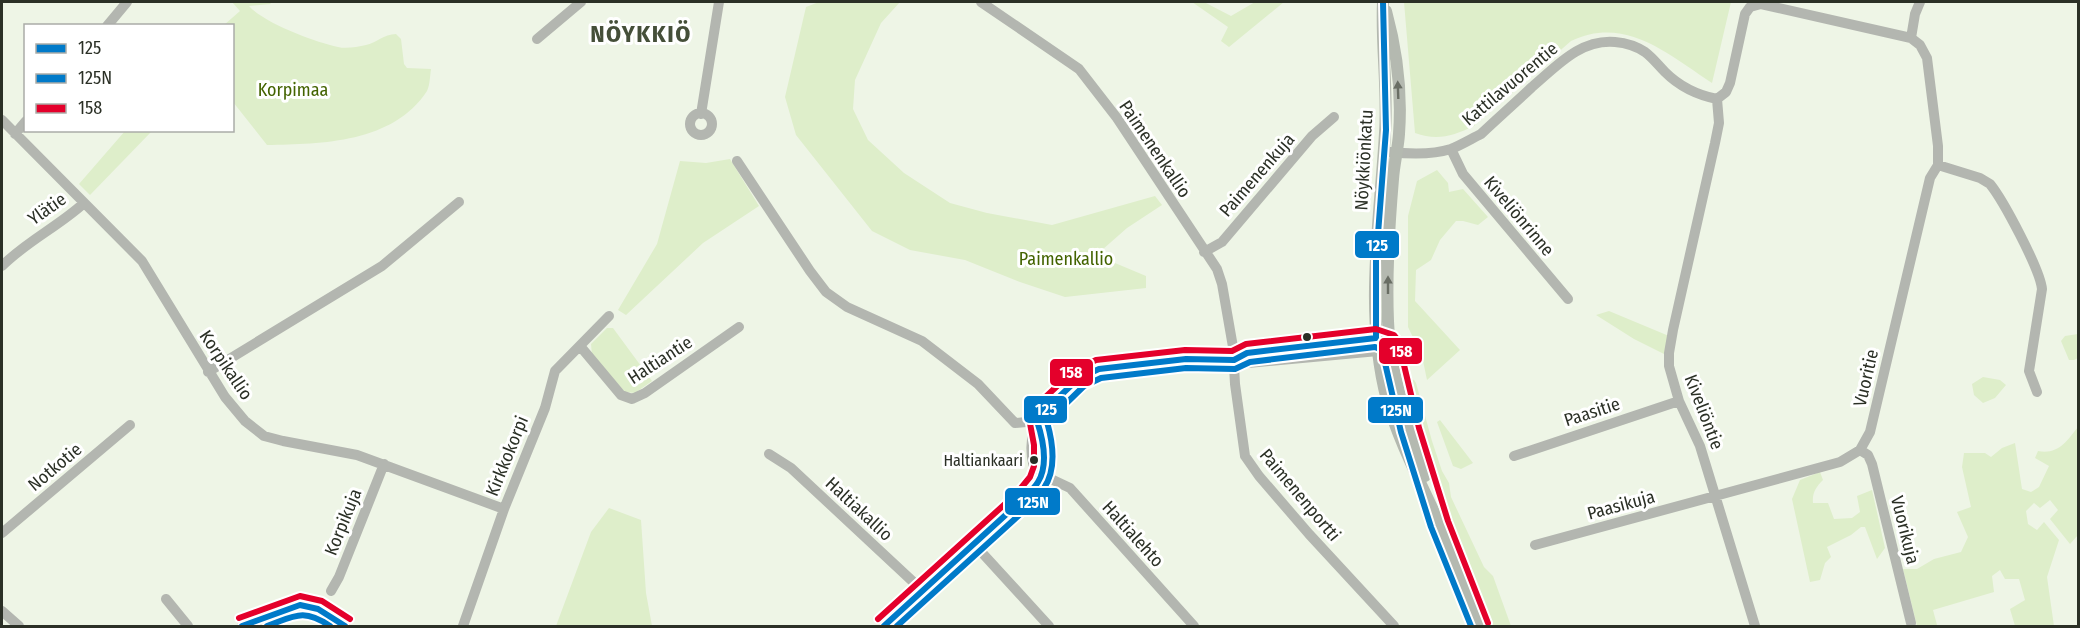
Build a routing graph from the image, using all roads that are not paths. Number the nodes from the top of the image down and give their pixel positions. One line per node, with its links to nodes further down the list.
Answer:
1 (127, 2): 8 (street)
2 (581, 2): 10 (street)
3 (719, 2): 12 (street)
4 (981, 2): 23 (street, Paimenenkallio)
5 (1383, 2): 18 (main road, Nöykkiönkatu)
6 (1920, 2): 9 (street)
7 (1749, 4): 9 (street); 11 (street)
8 (109, 24)
9 (1911, 38): 20 (street)
10 (537, 39)
11 (1717, 99): 17 (street, Kattilavuorentie); 35 (street, Kiveliöntie)
12 (700, 114)
13 (1334, 117): 23 (street, Paimenenkuja)
14 (2, 120): 16 (street, Korpikallio)
15 (24, 123): 16 (street)
16 (15, 134): 22 (street, Korpikallio)
17 (1450, 149): 18 (street, Kattilavuorentie); 25 (street, Kiveliönrinne)
18 (1390, 152): 28 (main road, Nöykkiönkatu); 29 (main road, Nöykkiönkatu, one-way to 18)
19 (737, 161): 36 (street)
20 (1938, 165): 34 (street); 38 (street, Vuoritie)
21 (459, 202): 33 (street)
22 (84, 203): 24 (street, Ylätie); 33 (street, Korpikallio)
23 (1204, 252): 32 (street, Paimenenkallio)
24 (2, 266)
25 (1568, 300)
26 (609, 316): 30 (street, Kirkkokorpi)
27 (739, 327): 30 (street, Haltiantie)
28 (1376, 338): 29 (street); 31 (main road, Nöykkiönkatu); 32 (street)
29 (1390, 343): 31 (street); 45 (main road, Nöykkiönkatu)
30 (580, 346): 44 (street, Kirkkokorpi)
31 (1378, 351): 32 (street); 45 (main road, Nöykkiönkatu)
32 (1234, 360): 36 (street); 62 (street, Paimenenportti)
33 (208, 372): 41 (street, Korpikallio)
34 (2037, 392)
35 (1679, 401): 40 (street, Paasitie); 43 (street, Kiveliöntie)
36 (1037, 421): 42 (street)
37 (130, 425): 46 (street, Notkotie)
38 (1860, 450): 43 (street); 53 (street, Vuorikuja)
39 (769, 454): 50 (street, Haltiakallio)
40 (1514, 456)
41 (384, 464): 44 (street, Korpikallio); 49 (street, Korpikuja)
42 (1039, 480): 47 (street); 61 (street, Haltialehto)
43 (1716, 497): 48 (street, Paasikuja); 64 (street, Kiveliöntie)
44 (504, 509): 59 (street, Kirkkokorpi)
45 (1440, 524): 63 (main road, Nöykkiönkatu)
46 (2, 533)
47 (974, 544): 50 (street); 60 (street)
48 (1534, 545)
49 (331, 591)
50 (923, 591): 54 (street)
51 (166, 599): 56 (street)
52 (2, 611): 55 (street)
53 (1911, 622)
54 (889, 625)
55 (19, 627)
56 (188, 627)
57 (242, 627): 58 (street)
58 (345, 627)
59 (463, 627)
60 (1049, 627)
61 (1194, 627)
62 (1394, 627)
63 (1480, 627)
64 (1755, 627)

